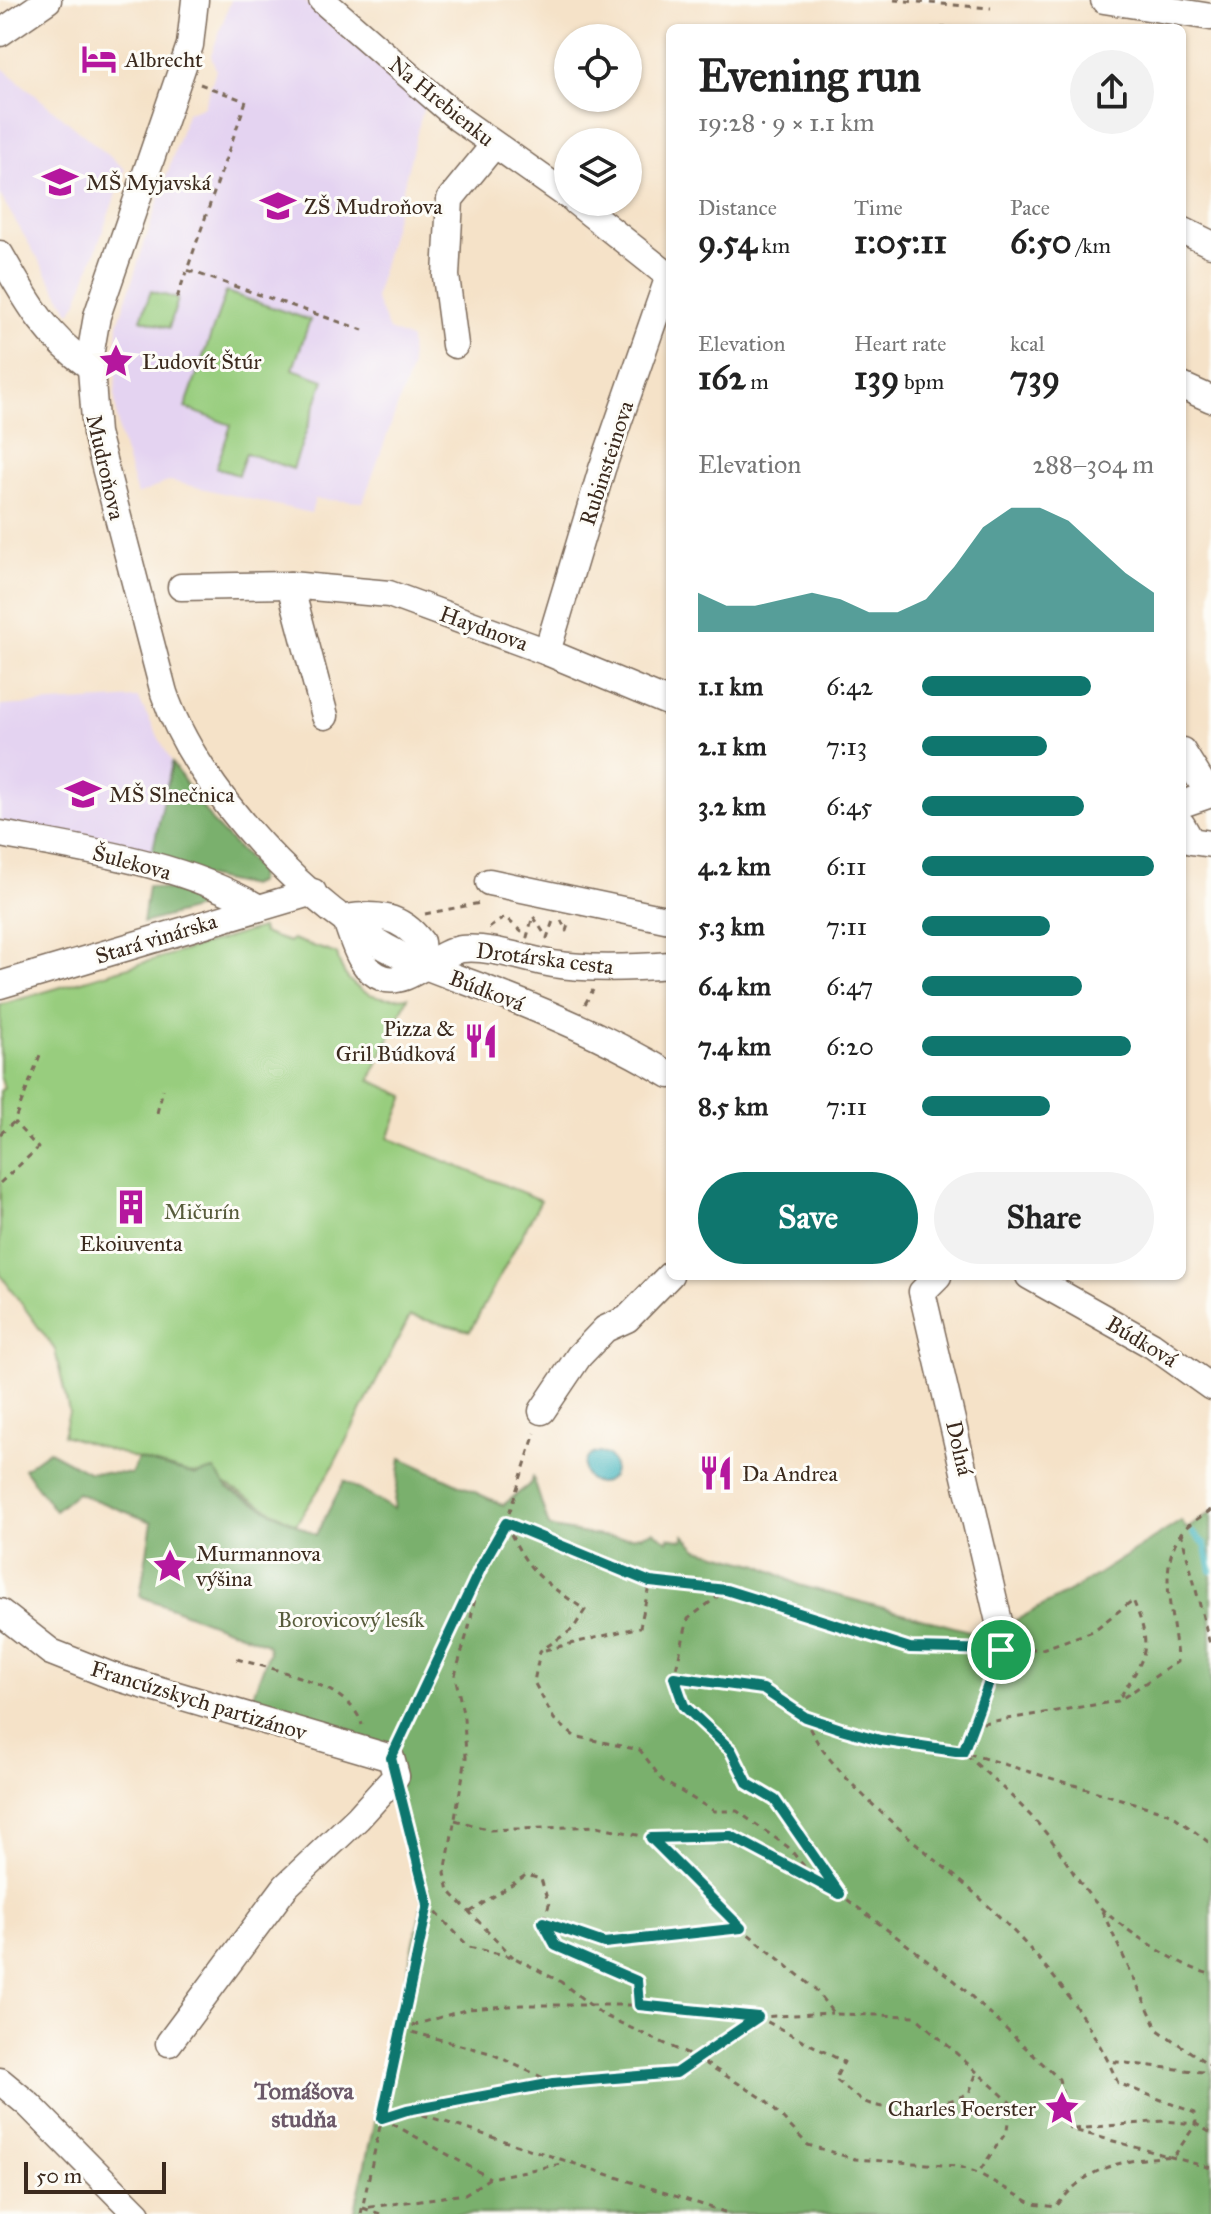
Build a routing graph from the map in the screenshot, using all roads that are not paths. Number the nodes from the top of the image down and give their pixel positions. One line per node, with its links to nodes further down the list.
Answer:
1 (48, 0): 6 (street)
2 (195, 0): 16 (street, Mudroňova)
3 (322, 0): 7 (street, Na Hrebienku)
4 (1104, 0): 5 (street)
5 (1211, 17)
6 (0, 33)
7 (494, 145): 8 (street, Na Hrebienku); 15 (street)
8 (554, 186)
9 (594, 216): 13 (street)
10 (1186, 232): 11 (street)
11 (1211, 244)
12 (0, 254): 16 (street)
13 (666, 273)
14 (666, 287): 21 (street, Rubinsteinova)
15 (455, 345)
16 (89, 366): 32 (street, Mudroňova)
17 (1186, 388): 18 (street)
18 (1211, 399)
19 (290, 585): 20 (street, Haydnova); 21 (street, Haydnova); 23 (street)
20 (181, 587)
21 (547, 652): 22 (street, Haydnova)
22 (666, 701)
23 (325, 716)
24 (1186, 757): 25 (street)
25 (1210, 794): 26 (street)
26 (1186, 803)
27 (1186, 832): 29 (street)
28 (0, 834): 31 (street, Šulekova)
29 (1211, 844)
30 (0, 849): 31 (street)
31 (194, 880): 34 (street, Šulekova)
32 (313, 892): 34 (street, Stará vinárska); 36 (street, Búdková)
33 (485, 892): 35 (street)
34 (259, 908): 38 (street, Stará vinárska)
35 (666, 919)
36 (423, 965): 37 (street, Drotárska cesta); 39 (street, Búdková)
37 (666, 965)
38 (0, 985)
39 (666, 1073)
40 (666, 1279): 44 (street)
41 (934, 1280): 46 (street, Dolná)
42 (1036, 1280): 43 (street, Búdková)
43 (1211, 1387)
44 (542, 1411)
45 (0, 1612): 47 (street, Francúzskych partizánov)
46 (1001, 1638)
47 (169, 2043)
48 (0, 2081): 49 (street)
49 (137, 2214)

